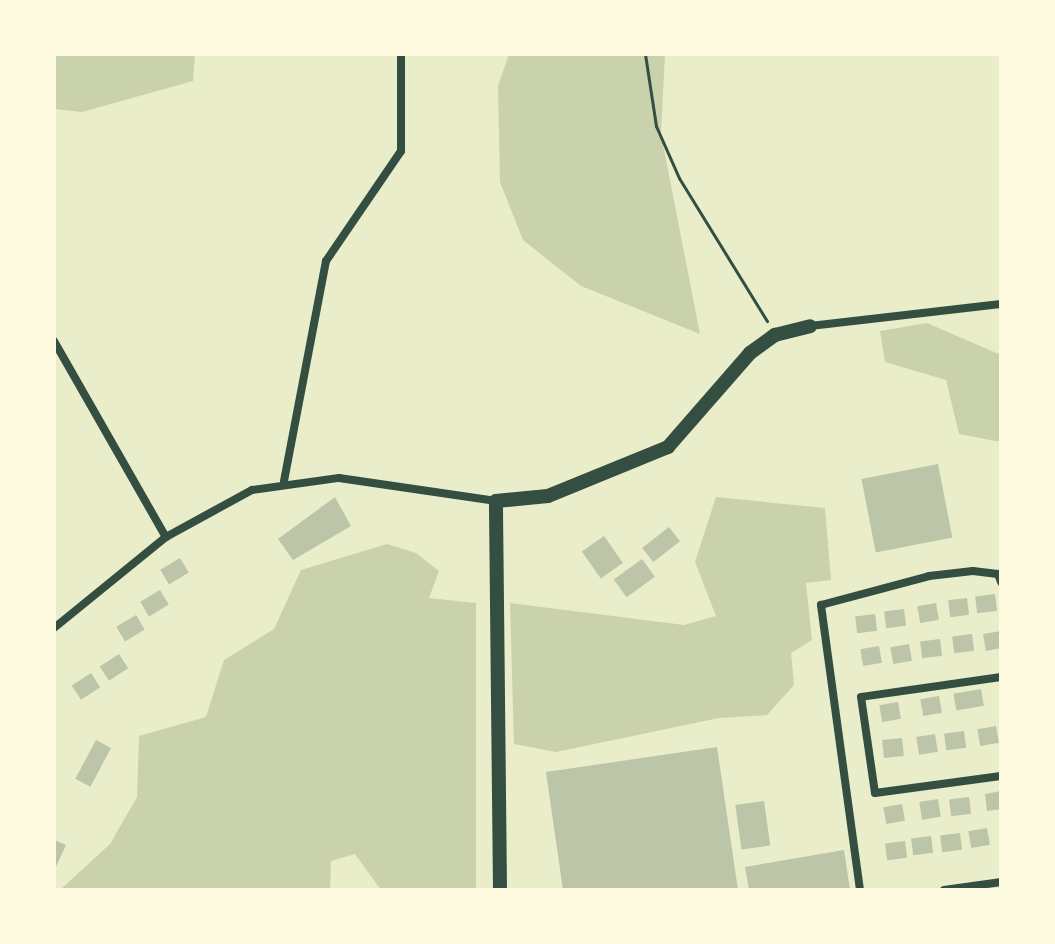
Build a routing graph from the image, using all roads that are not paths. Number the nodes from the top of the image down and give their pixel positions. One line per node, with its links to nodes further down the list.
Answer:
1 (401, 54): 5 (street)
2 (1001, 304): 3 (street)
3 (810, 326): 6 (street)
4 (54, 341): 7 (street)
5 (284, 481): 6 (street); 7 (street)
6 (496, 501): 13 (street)
7 (166, 537): 9 (street)
8 (1001, 582): 14 (street)
9 (54, 628)
10 (1001, 677): 11 (street)
11 (1001, 776)
12 (1001, 882): 15 (street)
13 (500, 890)
14 (860, 890)
15 (944, 890)

